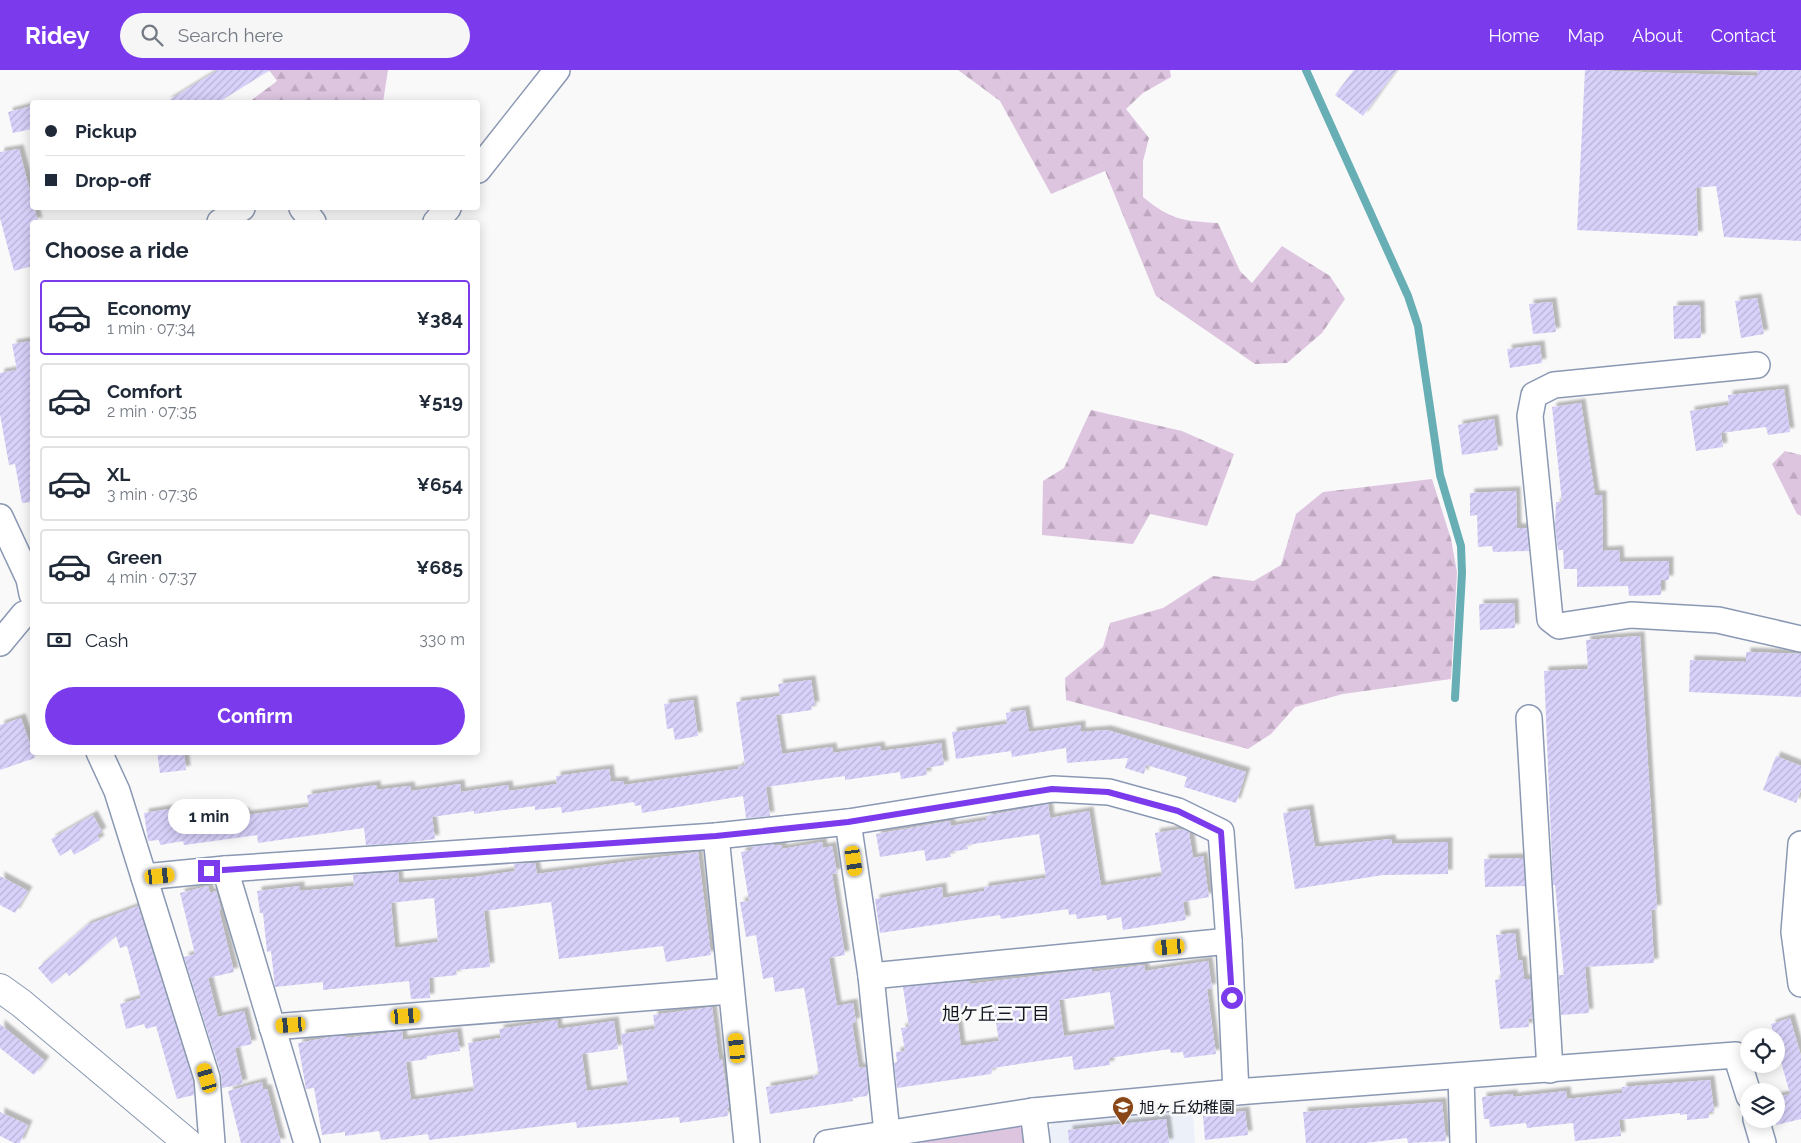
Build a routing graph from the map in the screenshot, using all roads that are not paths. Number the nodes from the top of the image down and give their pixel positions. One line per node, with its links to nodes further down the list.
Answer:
1 (556, 70): 2 (street)
2 (480, 167)
3 (239, 210): 6 (street)
4 (304, 210): 7 (street)
5 (446, 210): 8 (street)
6 (223, 220)
7 (311, 220)
8 (438, 220)
9 (1757, 365): 13 (street)
10 (0, 518): 11 (street)
11 (30, 581)
12 (30, 612): 14 (street)
13 (1801, 639)
14 (0, 643)
15 (1529, 718): 28 (street)
16 (100, 755): 21 (street)
17 (848, 822): 18 (street); 22 (street); 23 (street)
18 (716, 836): 20 (street); 26 (street)
19 (1801, 844): 24 (street)
20 (225, 869): 21 (street); 27 (street)
21 (144, 877): 36 (street)
22 (1229, 941): 23 (street); 31 (street)
23 (871, 976): 34 (street)
24 (1801, 984)
25 (0, 988): 35 (street)
26 (731, 991): 27 (street); 38 (street)
27 (272, 1027): 37 (street)
28 (1550, 1070): 29 (street); 30 (street)
29 (1461, 1076): 31 (street); 41 (street)
30 (1745, 1083)
31 (1236, 1092): 32 (street)
32 (1033, 1111): 34 (street); 40 (street)
33 (1759, 1128): 42 (street)
34 (887, 1138): 39 (street)
35 (188, 1143)
36 (212, 1143)
37 (306, 1143)
38 (747, 1143)
39 (827, 1143)
40 (1037, 1143)
41 (1463, 1143)
42 (1763, 1143)

